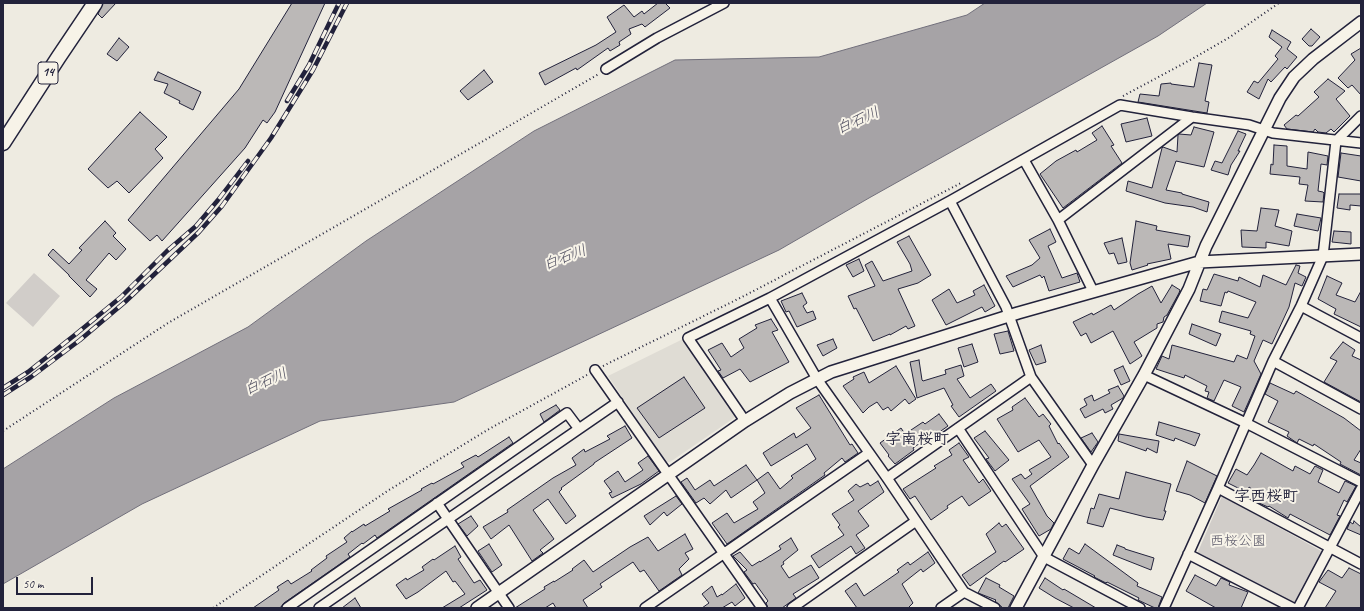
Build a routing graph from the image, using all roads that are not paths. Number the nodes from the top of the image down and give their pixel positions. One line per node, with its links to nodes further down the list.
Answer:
1 (95, 3): 9 (main road, 14)
2 (724, 3): 4 (street)
3 (1361, 22): 7 (street)
4 (604, 71)
5 (1361, 116): 8 (street)
6 (1192, 117): 7 (street); 11 (street); 13 (street)
7 (1263, 130): 8 (street); 16 (street)
8 (1336, 141): 10 (street); 15 (street)
9 (3, 143)
10 (1361, 143)
11 (1024, 160): 12 (street); 13 (street)
12 (950, 201): 18 (street); 20 (street)
13 (1058, 220): 17 (street)
14 (1361, 254): 15 (street)
15 (1323, 256): 16 (street); 19 (street)
16 (1200, 262): 17 (street); 24 (street)
17 (1093, 291): 20 (street)
18 (770, 298): 26 (street); 29 (street)
19 (1301, 306): 21 (street); 22 (street)
20 (1010, 316): 25 (street); 26 (street)
21 (1361, 338)
22 (1273, 361): 28 (street); 30 (street)
23 (595, 370): 27 (street)
24 (1144, 375): 30 (street); 34 (street)
25 (1031, 377): 31 (street); 34 (street)
26 (817, 379): 29 (street); 33 (street)
27 (618, 402): 32 (street); 35 (street)
28 (1361, 409)
29 (745, 421): 35 (street)
30 (1246, 423): 37 (street); 38 (street)
31 (958, 428): 36 (street); 46 (street)
32 (579, 429): 40 (street); 41 (street)
33 (869, 453): 36 (street); 44 (street)
34 (1093, 465): 46 (street)
35 (668, 475): 44 (street); 49 (street)
36 (887, 478): 42 (street)
37 (1361, 482)
38 (1218, 488): 43 (street); 45 (street)
39 (1361, 489): 43 (street)
40 (437, 503): 41 (street); 50 (street)
41 (448, 519): 49 (street); 51 (street)
42 (916, 521): 48 (street); 56 (street)
43 (1330, 548): 47 (street); 63 (street)
44 (723, 554): 54 (street); 55 (street)
45 (1188, 554): 61 (street); 62 (street)
46 (1044, 557): 59 (street); 60 (street)
47 (1361, 564)
48 (964, 592): 57 (street); 58 (street)
49 (499, 593): 52 (street); 53 (street)
50 (287, 608)
51 (319, 608)
52 (478, 608)
53 (509, 608)
54 (645, 608)
55 (762, 608)
56 (792, 608)
57 (941, 608)
58 (995, 608)
59 (1016, 608)
60 (1140, 608)
61 (1164, 608)
62 (1293, 608)
63 (1298, 608)

